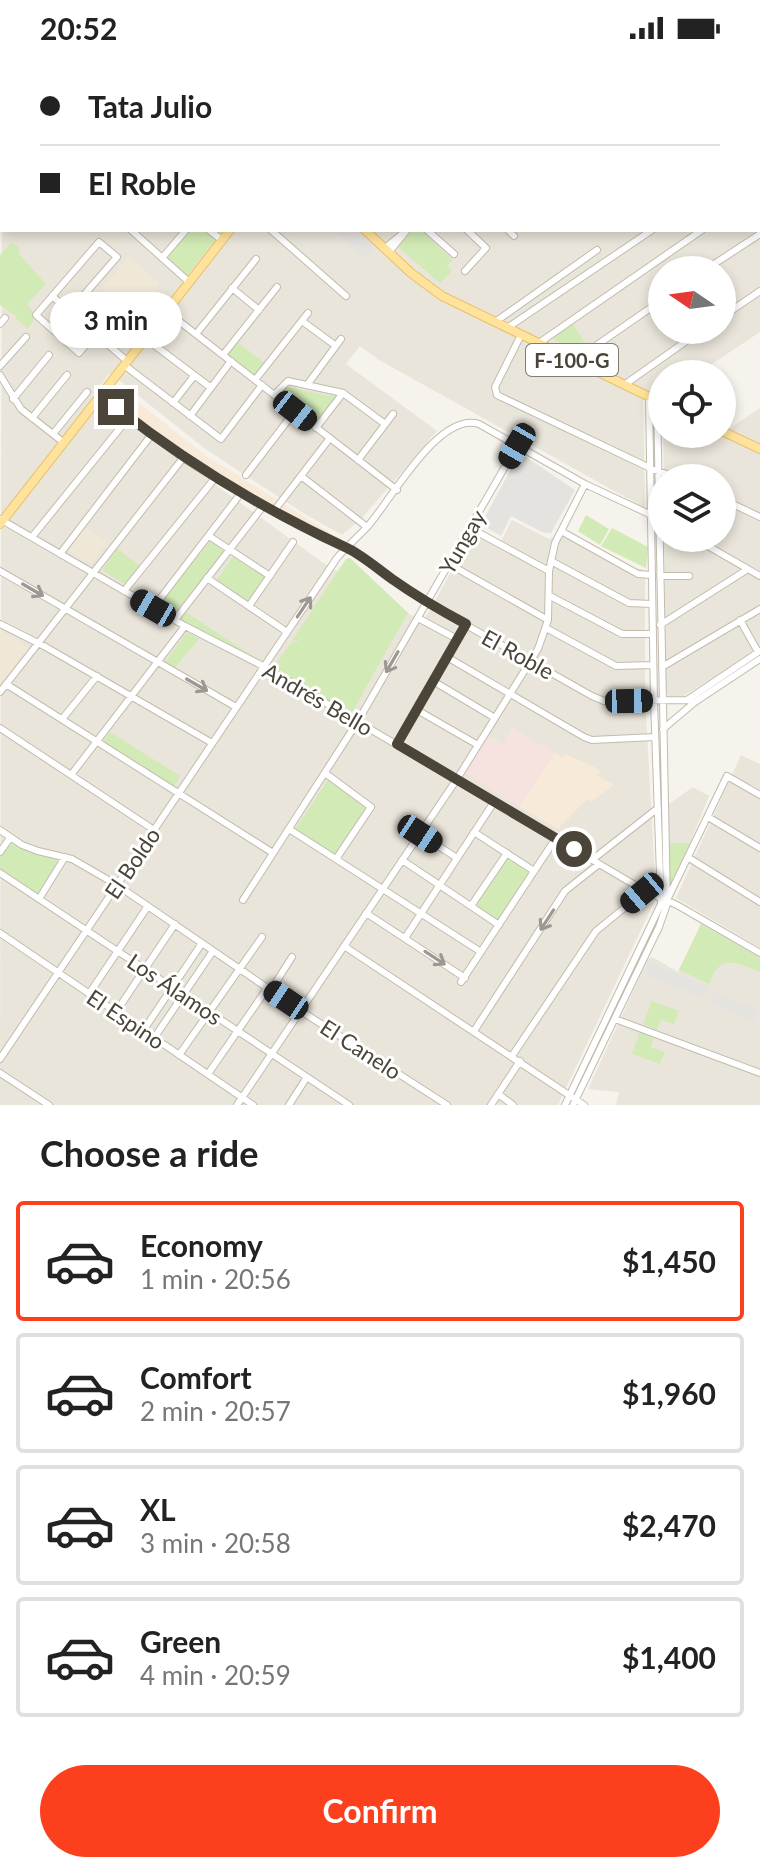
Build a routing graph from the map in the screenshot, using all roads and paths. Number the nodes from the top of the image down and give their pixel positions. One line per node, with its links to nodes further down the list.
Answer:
1 (133, 232): 16 (street)
2 (147, 232): 16 (street)
3 (184, 232): 22 (street)
4 (212, 232): 17 (street)
5 (228, 232): 17 (main road)
6 (273, 232): 30 (street)
7 (367, 232): 18 (main road, F-100-G)
8 (405, 232): 18 (street)
9 (429, 232): 20 (street)
10 (469, 232): 24 (street)
11 (510, 232): 15 (street)
12 (649, 232): 40 (street)
13 (699, 232): 47 (street)
14 (760, 234): 21 (street)
15 (514, 236)
16 (142, 239): 22 (street)
17 (222, 240): 25 (main road)
18 (387, 250): 39 (main road, F-100-G)
19 (597, 250): 39 (street)
20 (454, 254)
21 (726, 256)
22 (162, 258): 25 (street)
23 (256, 259): 27 (street)
24 (465, 271)
25 (189, 282): 36 (main road)
26 (277, 287): 33 (street)
27 (232, 288): 33 (street); 42 (street)
28 (760, 291): 31 (street)
29 (52, 296): 35 (street); 35 (street); 41 (street)
30 (346, 296)
31 (736, 307)
32 (115, 309): 41 (street)
33 (259, 310): 51 (street)
34 (648, 310): 53 (street)
35 (70, 311): 41 (street)
36 (166, 311): 42 (street); 45 (main road)
37 (308, 313): 38 (street)
38 (302, 321): 49 (street); 59 (street)
39 (495, 322): 40 (main road, F-100-G)
40 (507, 328): 43 (main road, F-100-G)
41 (96, 334): 54 (street)
42 (196, 334): 51 (street)
43 (521, 335): 47 (main road, F-100-G); 87 (street)
44 (26, 337): 55 (street)
45 (145, 338): 54 (main road); 58 (street)
46 (341, 339): 49 (street)
47 (539, 343): 53 (main road, F-100-G)
48 (682, 344): 62 (street)
49 (336, 346): 61 (street)
50 (49, 355): 69 (street)
51 (223, 355): 52 (street)
52 (231, 361): 59 (street); 63 (street)
53 (574, 361): 62 (main road, F-100-G)
54 (126, 363): 66 (main road); 70 (street)
55 (0, 366)
56 (0, 375): 69 (street)
57 (67, 375): 75 (street)
58 (194, 376): 63 (street); 70 (street)
59 (255, 380): 60 (street)
60 (262, 385): 67 (street); 73 (street)
61 (307, 385): 65 (street); 67 (street)
62 (624, 385): 68 (main road, F-100-G)
63 (210, 387): 73 (street)
64 (87, 392): 78 (street)
65 (343, 393): 76 (street); 77 (street)
66 (100, 395): 74 (street, El Roble); 82 (main road)
67 (274, 395): 71 (street)
68 (648, 396)
69 (13, 399): 75 (street)
70 (173, 403): 73 (street)
71 (295, 411): 77 (street); 88 (street)
72 (393, 414): 76 (street)
73 (190, 416)
74 (129, 417): 79 (street, El Roble); 104 (street)
75 (32, 418): 78 (street)
76 (385, 424): 86 (street)
77 (316, 428): 80 (street)
78 (53, 434): 82 (street)
79 (152, 434): 85 (street, El Roble); 110 (street)
80 (330, 438): 86 (street); 89 (street)
81 (736, 438): 84 (main road)
82 (63, 442): 99 (main road)
83 (517, 446): 91 (street, El Boldo); 92 (street, El Boldo); 101 (street, Yungay)
84 (760, 449)
85 (183, 458): 90 (street, El Roble); 116 (street)
86 (358, 460): 92 (street)
87 (648, 467)
88 (246, 475)
89 (301, 476): 96 (street); 100 (street)
90 (215, 478): 93 (street, El Roble); 122 (street)
91 (585, 484): 97 (street, El Boldo); 102 (street)
92 (397, 490): 100 (street, El Boldo)
93 (241, 493): 94 (street, El Roble); 103 (street)
94 (264, 505): 96 (street, El Roble); 107 (street)
95 (736, 506): 98 (street)
96 (274, 511): 106 (street, El Roble)
97 (648, 514)
98 (760, 517)
99 (1, 521): 104 (street, Andrés Bello)
100 (367, 527): 106 (street, El Boldo)
101 (470, 528): 112 (street, Yungay); 115 (street)
102 (561, 531): 111 (street); 117 (street)
103 (209, 536): 107 (street); 127 (street)
104 (32, 537): 110 (street, Andrés Bello)
105 (293, 542): 118 (street)
106 (346, 547): 124 (street, El Roble); 138 (street, El Boldo, one-way to 106)
107 (229, 550): 118 (street); 121 (street)
108 (656, 552): 117 (street)
109 (720, 552): 113 (street)
110 (60, 554): 116 (street, Andrés Bello)
111 (551, 561): 115 (street); 125 (street)
112 (449, 564): 124 (street, Yungay); 135 (street)
113 (748, 569): 120 (street); 137 (street)
114 (0, 571): 128 (street, one-way to 128)
115 (549, 571): 123 (street)
116 (93, 573): 122 (street, Andrés Bello); 128 (street)
117 (656, 575): 119 (street); 125 (street); 137 (street)
118 (270, 576): 126 (street)
119 (689, 576)
120 (760, 576)
121 (207, 578): 126 (street); 131 (street)
122 (124, 591): 127 (street, Andrés Bello)
123 (550, 596): 135 (street); 137 (street)
124 (427, 603): 130 (street, Yungay); 134 (street, El Roble)
125 (652, 604): 137 (street)
126 (249, 606): 138 (street)
127 (153, 608): 131 (street, Andrés Bello)
128 (65, 609): 140 (street); 144 (street)
129 (760, 609): 132 (street)
130 (418, 618): 139 (street, El Roble); 160 (street, Yungay, one-way to 160)
131 (175, 620): 136 (street, Andrés Bello)
132 (740, 620): 141 (street); 147 (street)
133 (0, 624): 140 (street)
134 (466, 624): 139 (street); 143 (street, El Roble)
135 (547, 624): 143 (street); 145 (street)
136 (185, 626): 144 (street); 146 (street, Andrés Bello)
137 (655, 628): 145 (street); 147 (street)
138 (287, 632): 146 (street, El Boldo)
139 (457, 639): 142 (street)
140 (38, 645): 148 (street); 150 (street)
141 (759, 654): 155 (street)
142 (447, 657): 149 (street); 152 (street)
143 (531, 661): 152 (street); 154 (street, El Roble)
144 (158, 663): 153 (street); 156 (street, one-way to 156)
145 (653, 665): 154 (street)
146 (263, 666): 156 (street, El Boldo); 160 (street, Andrés Bello)
147 (662, 667): 154 (street)
148 (97, 676): 153 (street); 158 (street)
149 (433, 681): 157 (street); 159 (street)
150 (6, 684): 151 (street); 158 (street)
151 (0, 692)
152 (510, 694): 159 (street); 163 (street)
153 (133, 696): 164 (street); 165 (street)
154 (658, 700): 155 (street, El Roble); 162 (street); 163 (street)
155 (691, 701): 162 (street)
156 (236, 707): 165 (street, El Boldo)
157 (417, 710): 166 (street); 167 (street)
158 (63, 718): 164 (street)
159 (495, 718): 167 (street)
160 (358, 721): 166 (street, Andrés Bello); 168 (street, Yungay)
161 (0, 728): 169 (street)
162 (663, 729): 201 (street)
163 (655, 737): 174 (street)
164 (98, 741): 169 (street); 171 (street)
165 (212, 743): 171 (street, El Boldo)
166 (397, 744): 170 (street, Andrés Bello)
167 (478, 745): 170 (street)
168 (325, 773): 176 (street, Yungay); 190 (street)
169 (71, 775): 178 (street)
170 (457, 779): 173 (street, Andrés Bello); 180 (street)
171 (178, 793): 178 (street, El Boldo); 185 (street)
172 (760, 795): 175 (street)
173 (494, 802): 179 (street); 182 (street, Andrés Bello)
174 (658, 808): 192 (street); 201 (street)
175 (708, 817): 183 (street); 189 (street)
176 (289, 829): 185 (street, Yungay); 190 (street)
177 (0, 830): 181 (street, El Canelo)
178 (154, 830): 195 (street, El Boldo)
179 (474, 832): 186 (street); 188 (street)
180 (420, 834): 188 (street); 191 (street)
181 (10, 838): 184 (street); 187 (street, El Canelo)
182 (556, 838): 192 (street, Andrés Bello); 193 (street)
183 (760, 848)
184 (0, 852)
185 (273, 853): 200 (street, Yungay)
186 (507, 853): 193 (street); 204 (street)
187 (65, 857): 195 (street, El Canelo); 199 (street)
188 (457, 858): 196 (street)
189 (689, 858): 201 (street); 202 (street)
190 (336, 859): 197 (street)
191 (402, 860): 196 (street); 197 (street)
192 (596, 862): 198 (street, Andrés Bello); 233 (street, one-way to 233)
193 (534, 871): 208 (street)
194 (0, 873): 199 (street, Los Álamos)
195 (117, 885): 203 (street, El Canelo); 209 (street, El Boldo)
196 (439, 885): 204 (street); 205 (street)
197 (384, 887): 205 (street); 206 (street)
198 (645, 891): 201 (street, Andrés Bello); 237 (street)
199 (39, 899): 209 (street, Los Álamos)
200 (243, 900)
201 (664, 900): 218 (street, Andrés Bello); 230 (street); 246 (street)
202 (760, 902)
203 (148, 906): 207 (street, El Canelo); 215 (street)
204 (471, 906): 208 (street)
205 (422, 912): 212 (street); 217 (street)
206 (366, 913): 212 (street); 214 (street)
207 (175, 924): 213 (street, El Canelo); 220 (street)
208 (499, 925): 217 (street)
209 (86, 930): 215 (street, Los Álamos); 222 (street, El Boldo)
210 (0, 933): 222 (street, El Espino)
211 (262, 937): 221 (street)
212 (405, 938): 217 (street, one-way to 217)
213 (202, 943): 216 (street, El Canelo); 223 (street)
214 (344, 946): 227 (street); 233 (street)
215 (118, 951): 220 (street, Los Álamos); 225 (street)
216 (213, 951): 221 (street, El Canelo); 226 (street)
217 (481, 952)
218 (760, 953)
219 (292, 957): 224 (street)
220 (145, 969): 223 (street, Los Álamos); 228 (street)
221 (240, 969): 224 (street, El Canelo); 229 (street)
222 (58, 972): 225 (street, El Espino); 238 (street, El Boldo)
223 (172, 988): 226 (street, Los Álamos); 231 (street)
224 (271, 990): 227 (street, El Canelo); 232 (street)
225 (89, 994): 228 (street, El Espino)
226 (183, 995): 229 (street, Los Álamos); 234 (street)
227 (301, 1011): 235 (street); 247 (street, El Canelo)
228 (116, 1012): 231 (street, El Espino)
229 (211, 1013): 232 (street, Los Álamos); 236 (street)
230 (615, 1019): 241 (street); 246 (street)
231 (143, 1031): 234 (street, El Espino)
232 (238, 1031): 235 (street, Los Álamos); 242 (street)
233 (474, 1031): 237 (street)
234 (154, 1038): 236 (street, El Espino)
235 (272, 1054): 243 (street, Los Álamos); 245 (street)
236 (179, 1055): 242 (street, El Espino)
237 (512, 1056): 239 (street)
238 (0, 1059)
239 (520, 1061): 244 (street); 246 (street)
240 (0, 1073): 248 (street)
241 (760, 1073)
242 (208, 1074): 245 (street, El Espino)
243 (307, 1077): 251 (street); 252 (street, Los Álamos)
244 (498, 1094): 254 (street); 255 (street)
245 (242, 1098): 249 (street); 250 (street, El Espino)
246 (573, 1100): 256 (street); 257 (street)
247 (435, 1102): 253 (street, El Canelo)
248 (49, 1105)
249 (237, 1105)
250 (253, 1105)
251 (289, 1105)
252 (349, 1105)
253 (447, 1105)
254 (491, 1105)
255 (513, 1105)
256 (565, 1105)
257 (584, 1105)

